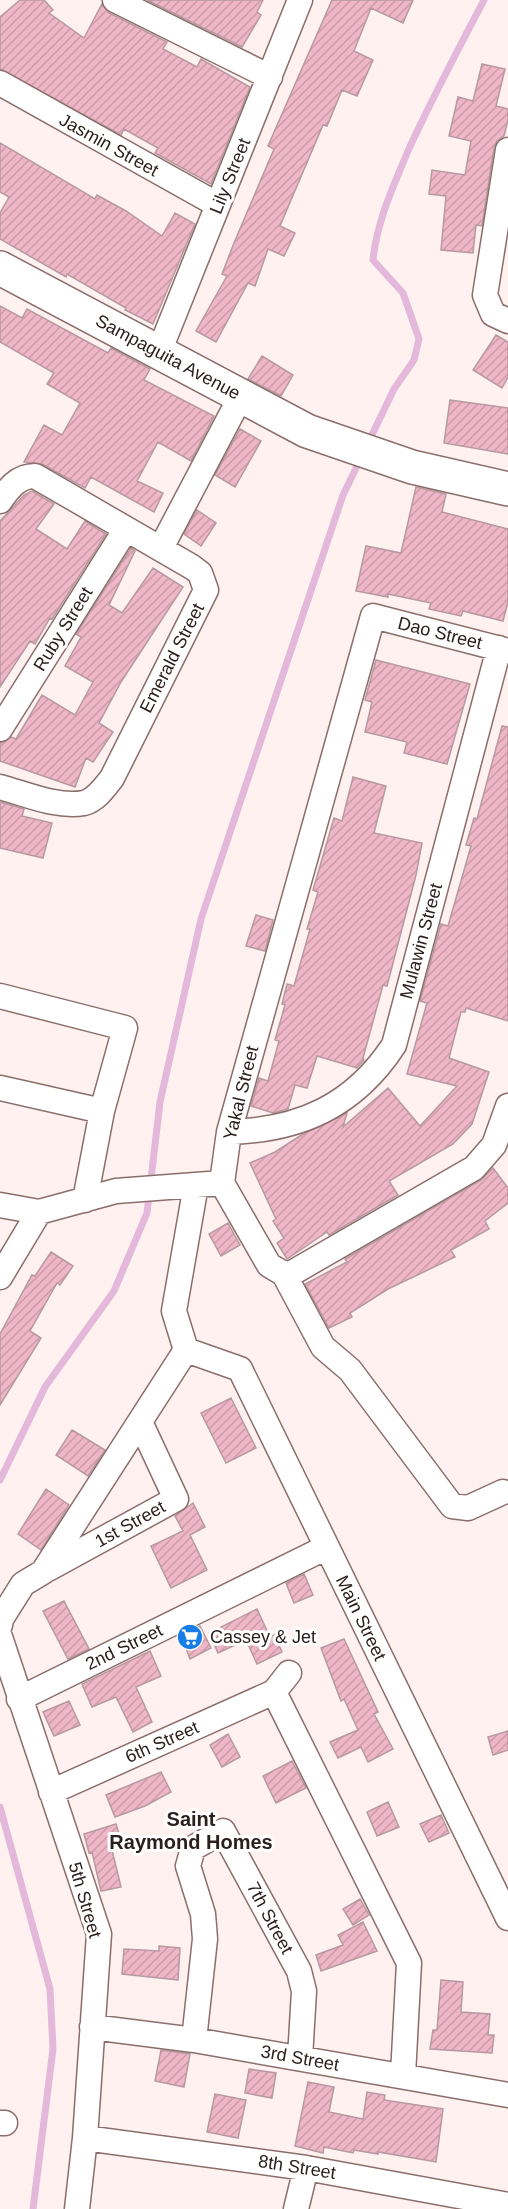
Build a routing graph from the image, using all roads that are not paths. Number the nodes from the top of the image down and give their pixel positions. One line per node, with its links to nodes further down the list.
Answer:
1 (116, 0): 3 (street)
2 (300, 0): 3 (street, Lily Street)
3 (270, 77): 6 (street, Lily Street)
4 (0, 83): 6 (street, Jasmin Street)
5 (508, 150): 8 (street)
6 (218, 205): 9 (street, Lily Street)
7 (0, 268): 9 (street, Sampaguita Avenue)
8 (508, 321)
9 (159, 352): 10 (street, Sampaguita Avenue)
10 (241, 396): 11 (street, Sampaguita Avenue); 14 (street)
11 (508, 489)
12 (0, 501): 13 (street, Emerald Street)
13 (126, 529): 14 (street, Emerald Street); 17 (street, Ruby Street)
14 (161, 548): 18 (street, Emerald Street)
15 (373, 616): 16 (street, Dao Street); 23 (street, Yakal Street)
16 (504, 649): 23 (street, Mulawin Street)
17 (0, 729)
18 (0, 787)
19 (0, 996): 22 (street)
20 (0, 1088): 22 (street)
21 (508, 1106): 29 (street)
22 (102, 1111): 26 (street)
23 (229, 1132): 24 (street, Yakal Street)
24 (222, 1183): 25 (street); 29 (street)
25 (196, 1185): 26 (street); 31 (street)
26 (85, 1200): 28 (street)
27 (0, 1205): 28 (street)
28 (39, 1212): 30 (street)
29 (284, 1274): 33 (street)
30 (0, 1277)
31 (186, 1350): 32 (street, 1st Street); 34 (street, Main Street)
32 (141, 1424): 35 (street, 1st Street); 35 (street, 1st Street)
33 (503, 1492)
34 (327, 1548): 37 (street, 2nd Street); 39 (street, Main Street)
35 (43, 1572): 36 (street, 1st Street)
36 (0, 1627): 37 (street, 5th Street)
37 (19, 1699): 38 (street, 5th Street)
38 (51, 1792): 40 (street, 5th Street); 43 (street, 6th Street)
39 (508, 1918)
40 (92, 2026): 41 (street, 3rd Street); 45 (street, 5th Street)
41 (194, 2040): 42 (street, 3rd Street); 42 (street, 7th Street)
42 (300, 2058): 43 (street, 3rd Street)
43 (403, 2075): 44 (street, 3rd Street)
44 (508, 2096)
45 (85, 2138): 46 (street, 8th Street); 48 (street, 5th Street)
46 (306, 2168): 47 (street, 8th Street); 49 (street)
47 (508, 2204)
48 (77, 2209)
49 (296, 2209)

